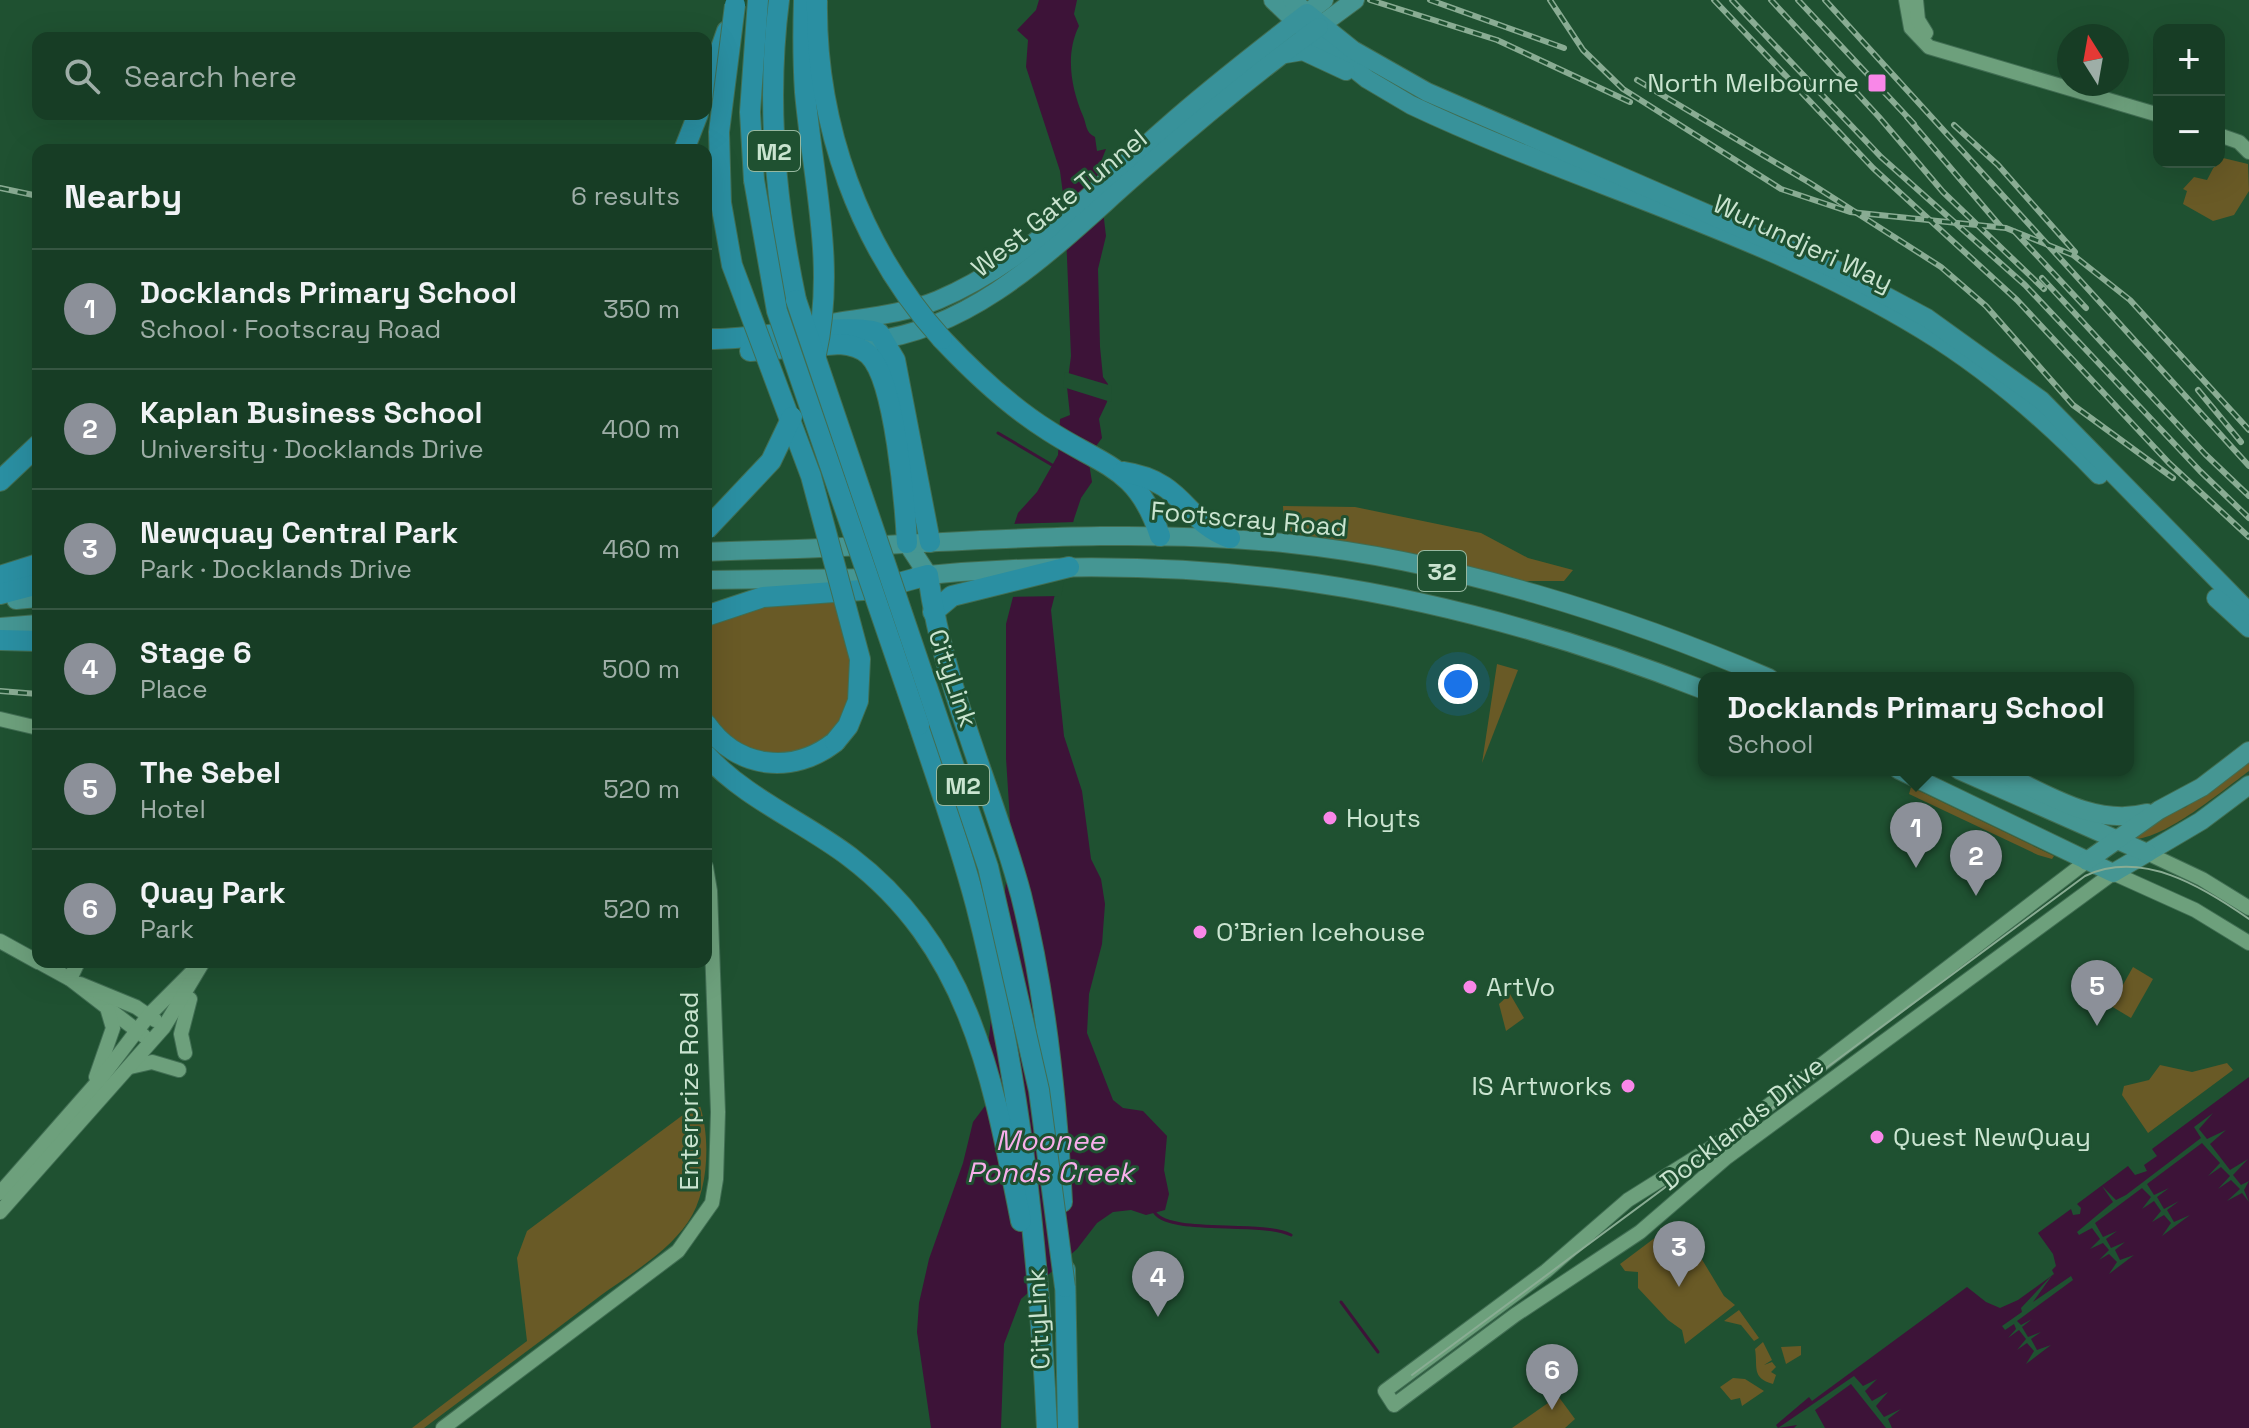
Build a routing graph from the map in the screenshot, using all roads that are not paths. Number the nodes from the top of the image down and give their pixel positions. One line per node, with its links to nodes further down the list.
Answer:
1 (758, 0): 102 (highway, CityLink / M2, bridge)
2 (779, 0): 99 (highway, CityLink / M2, bridge)
3 (804, 0): 33 (highway, bridge)
4 (817, 0): 31 (highway, bridge)
5 (1273, 0): 12 (main road, Wurundjeri Way)
6 (1292, 0): 12 (main road, Wurundjeri Way)
7 (1324, 0): 12 (main road, West Gate Tunnel)
8 (1355, 0): 12 (main road, West Gate Tunnel)
9 (1906, 0): 13 (street)
10 (1916, 0): 13 (street)
11 (736, 3): 15 (highway, bridge); 61 (highway, bridge)
12 (1308, 23): 14 (highway, West Gate Tunnel); 17 (highway, Wurundjeri Way); 24 (highway, West Gate Tunnel); 50 (highway, Wurundjeri Way)
13 (1922, 36): 16 (street)
14 (1279, 57): 17 (highway); 24 (highway, West Gate Tunnel)
15 (712, 73)
16 (2057, 81)
17 (1376, 85): 54 (highway, Wurundjeri Way)
18 (2104, 96): 19 (street)
19 (2153, 113)
20 (696, 120): 22 (highway)
21 (2225, 137): 23 (street)
22 (686, 144)
23 (2246, 145)
24 (1012, 269): 26 (highway, West Gate Tunnel); 28 (highway, West Gate Tunnel)
25 (712, 331): 26 (highway, West Gate Tunnel, bridge)
26 (832, 333): 27 (highway, bridge); 28 (highway); 29 (highway, West Gate Tunnel, bridge); 37 (highway)
27 (712, 339)
28 (886, 339): 36 (highway)
29 (712, 351)
30 (32, 451): 32 (highway)
31 (1123, 472): 34 (highway); 35 (highway)
32 (0, 481)
33 (712, 524)
34 (1160, 536): 35 (main road, Footscray Road / 32); 36 (main road, Footscray Road / 32); 41 (main road)
35 (1230, 538): 57 (main road, Footscray Road / 32)
36 (930, 542): 37 (main road, Footscray Road / 32); 43 (main road)
37 (907, 543): 38 (main road, Footscray Road / 32); 43 (main road)
38 (712, 552)
39 (32, 564): 42 (highway)
40 (1069, 567): 41 (main road, Footscray Road / 32); 44 (highway)
41 (1160, 568): 58 (main road, Footscray Road / 32)
42 (4, 574)
43 (928, 575): 44 (main road); 45 (main road); 49 (highway); 51 (highway)
44 (1002, 576): 49 (highway)
45 (712, 580)
46 (32, 587): 47 (highway)
47 (8, 597): 48 (main road)
48 (32, 598)
49 (933, 612): 99 (highway, bridge)
50 (2249, 612)
51 (712, 614)
52 (32, 624): 53 (main road)
53 (0, 627)
54 (2249, 628)
55 (0, 640): 56 (highway)
56 (32, 641)
57 (1752, 672)
58 (1698, 688)
59 (0, 719): 60 (street)
60 (32, 727)
61 (712, 731)
62 (2249, 751): 68 (main road)
63 (712, 760): 102 (highway)
64 (1911, 776): 71 (main road)
65 (1972, 776): 69 (main road)
66 (2009, 776): 68 (main road)
67 (2249, 785): 70 (main road)
68 (2159, 810): 69 (main road)
69 (2116, 841): 70 (main road); 71 (main road)
70 (2147, 853): 72 (main road); 73 (street)
71 (2087, 861): 72 (main road); 95 (street, Docklands Drive)
72 (2113, 873): 75 (street); 96 (street, Docklands Drive)
73 (2249, 908)
74 (0, 941): 77 (street)
75 (2249, 943)
76 (712, 951): 103 (street, Enterprize Road)
77 (32, 959)
78 (49, 968): 83 (street)
79 (76, 968): 83 (street)
80 (196, 968): 85 (street)
81 (199, 968): 82 (street)
82 (197, 972): 88 (street); 91 (street)
83 (71, 980): 84 (street); 86 (street)
84 (92, 988): 85 (street); 87 (street)
85 (170, 992): 87 (street)
86 (108, 1011): 89 (street); 94 (street)
87 (149, 1015): 88 (street); 89 (street)
88 (164, 1027): 90 (street)
89 (136, 1031): 90 (street); 94 (street)
90 (151, 1041): 92 (street)
91 (185, 1053)
92 (128, 1069): 93 (street); 98 (street)
93 (179, 1070)
94 (86, 1095): 97 (street)
95 (1739, 1128): 96 (street); 100 (street, Docklands Drive)
96 (1750, 1142): 101 (street, Docklands Drive)
97 (0, 1193)
98 (0, 1212)
99 (1065, 1287): 105 (highway, CityLink / M2)
100 (1522, 1288): 101 (street); 101 (street, Docklands Drive)
101 (1527, 1306)
102 (1042, 1331): 104 (highway, CityLink / M2)
103 (443, 1428)
104 (1047, 1428)
105 (1068, 1428)

